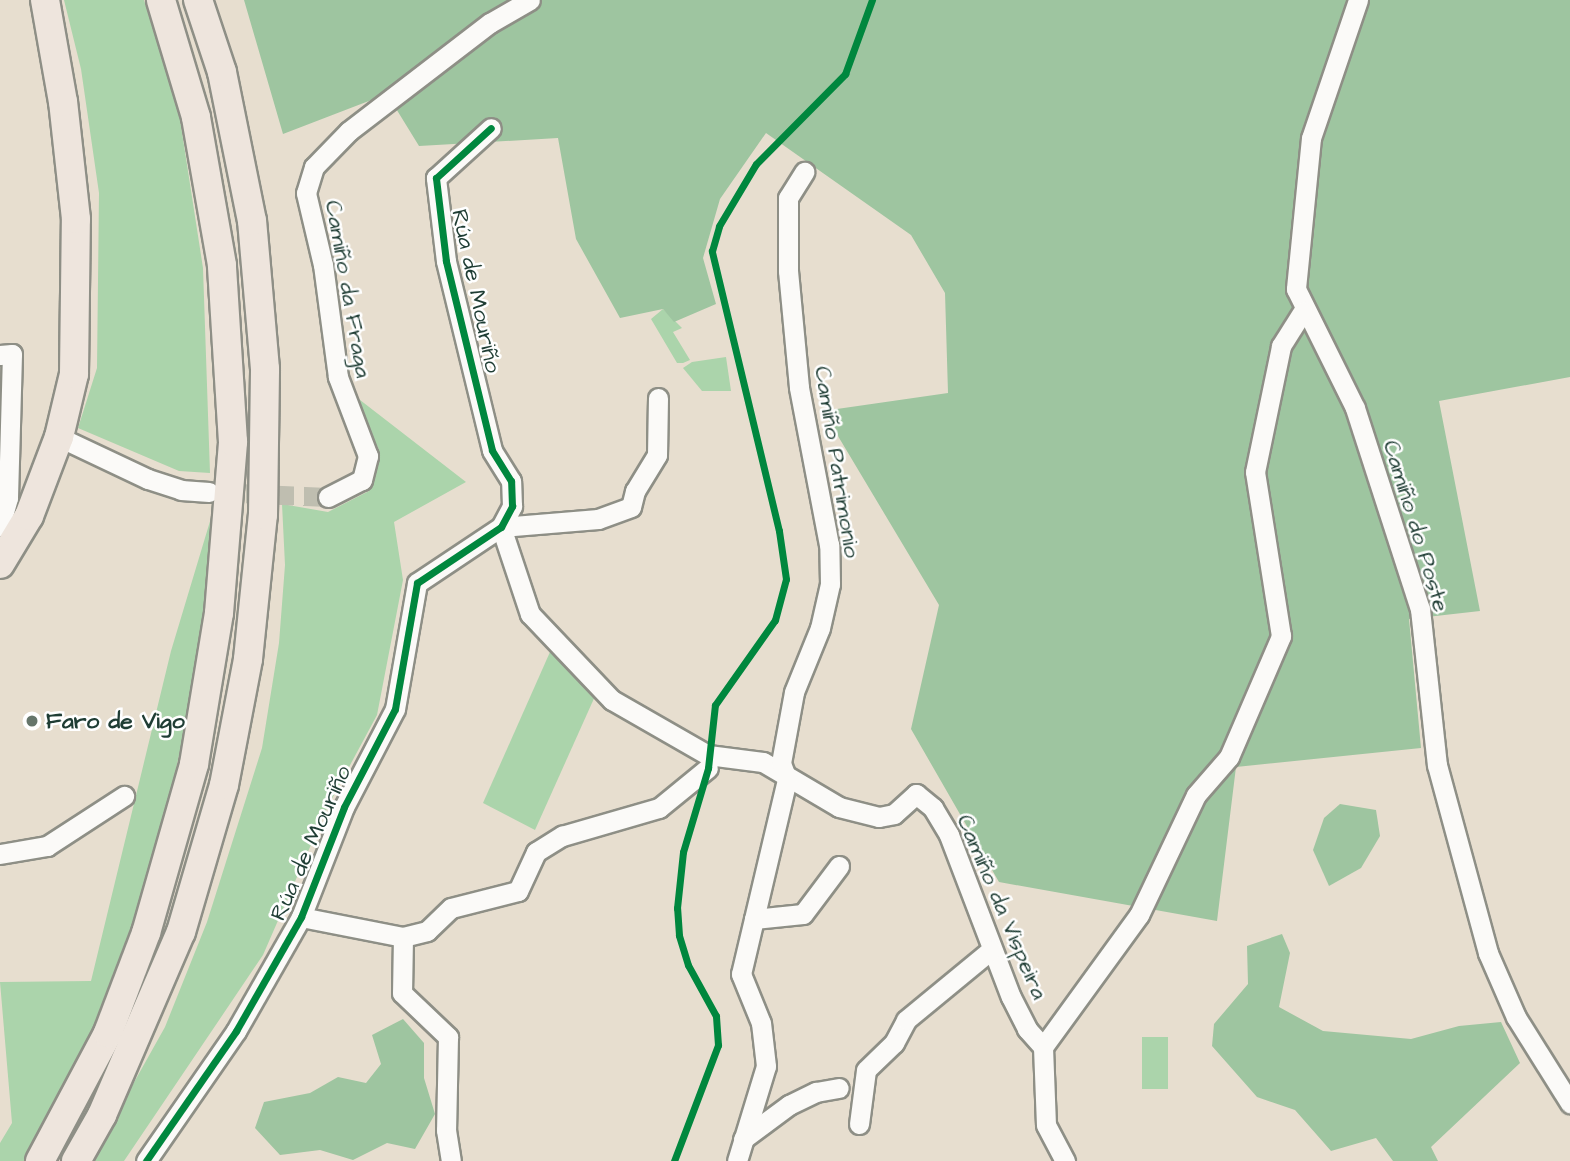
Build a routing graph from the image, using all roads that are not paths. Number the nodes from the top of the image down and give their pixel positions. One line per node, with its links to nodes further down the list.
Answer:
1 (45, 0): 11 (highway)
2 (161, 0): 31 (highway)
3 (198, 0): 32 (highway)
4 (530, 0): 13 (street, Camiño da Fraga)
5 (1358, 0): 8 (street, Camiño do Poste)
6 (491, 128): 15 (street, Rúa de Mouriño)
7 (804, 172): 18 (street, Camiño Patrimonio)
8 (1303, 311): 26 (street); 28 (street, Camiño do Poste)
9 (0, 355): 14 (street)
10 (658, 398): 15 (street)
11 (59, 437): 12 (street); 16 (highway)
12 (209, 492)
13 (328, 497)
14 (0, 526)
15 (501, 527): 18 (street, Camiño da Vispeira); 22 (street, Rúa de Mouriño)
16 (0, 564)
17 (708, 768): 24 (street)
18 (787, 779): 23 (street, Camiño Patrimonio); 25 (street, Camiño da Vispeira)
19 (124, 796): 20 (street)
20 (0, 854)
21 (839, 866): 23 (street)
22 (301, 917): 24 (street); 33 (street, Rúa de Mouriño)
23 (754, 919): 30 (street, Camiño Patrimonio)
24 (403, 937): 34 (street)
25 (991, 950): 26 (street, Camiño da Vispeira); 29 (street)
26 (1043, 1047): 36 (street)
27 (839, 1088): 30 (street)
28 (1570, 1104)
29 (859, 1124)
30 (743, 1139): 35 (street, Camiño Patrimonio)
31 (40, 1161)
32 (76, 1161)
33 (146, 1161)
34 (451, 1161)
35 (737, 1161)
36 (1065, 1161)

